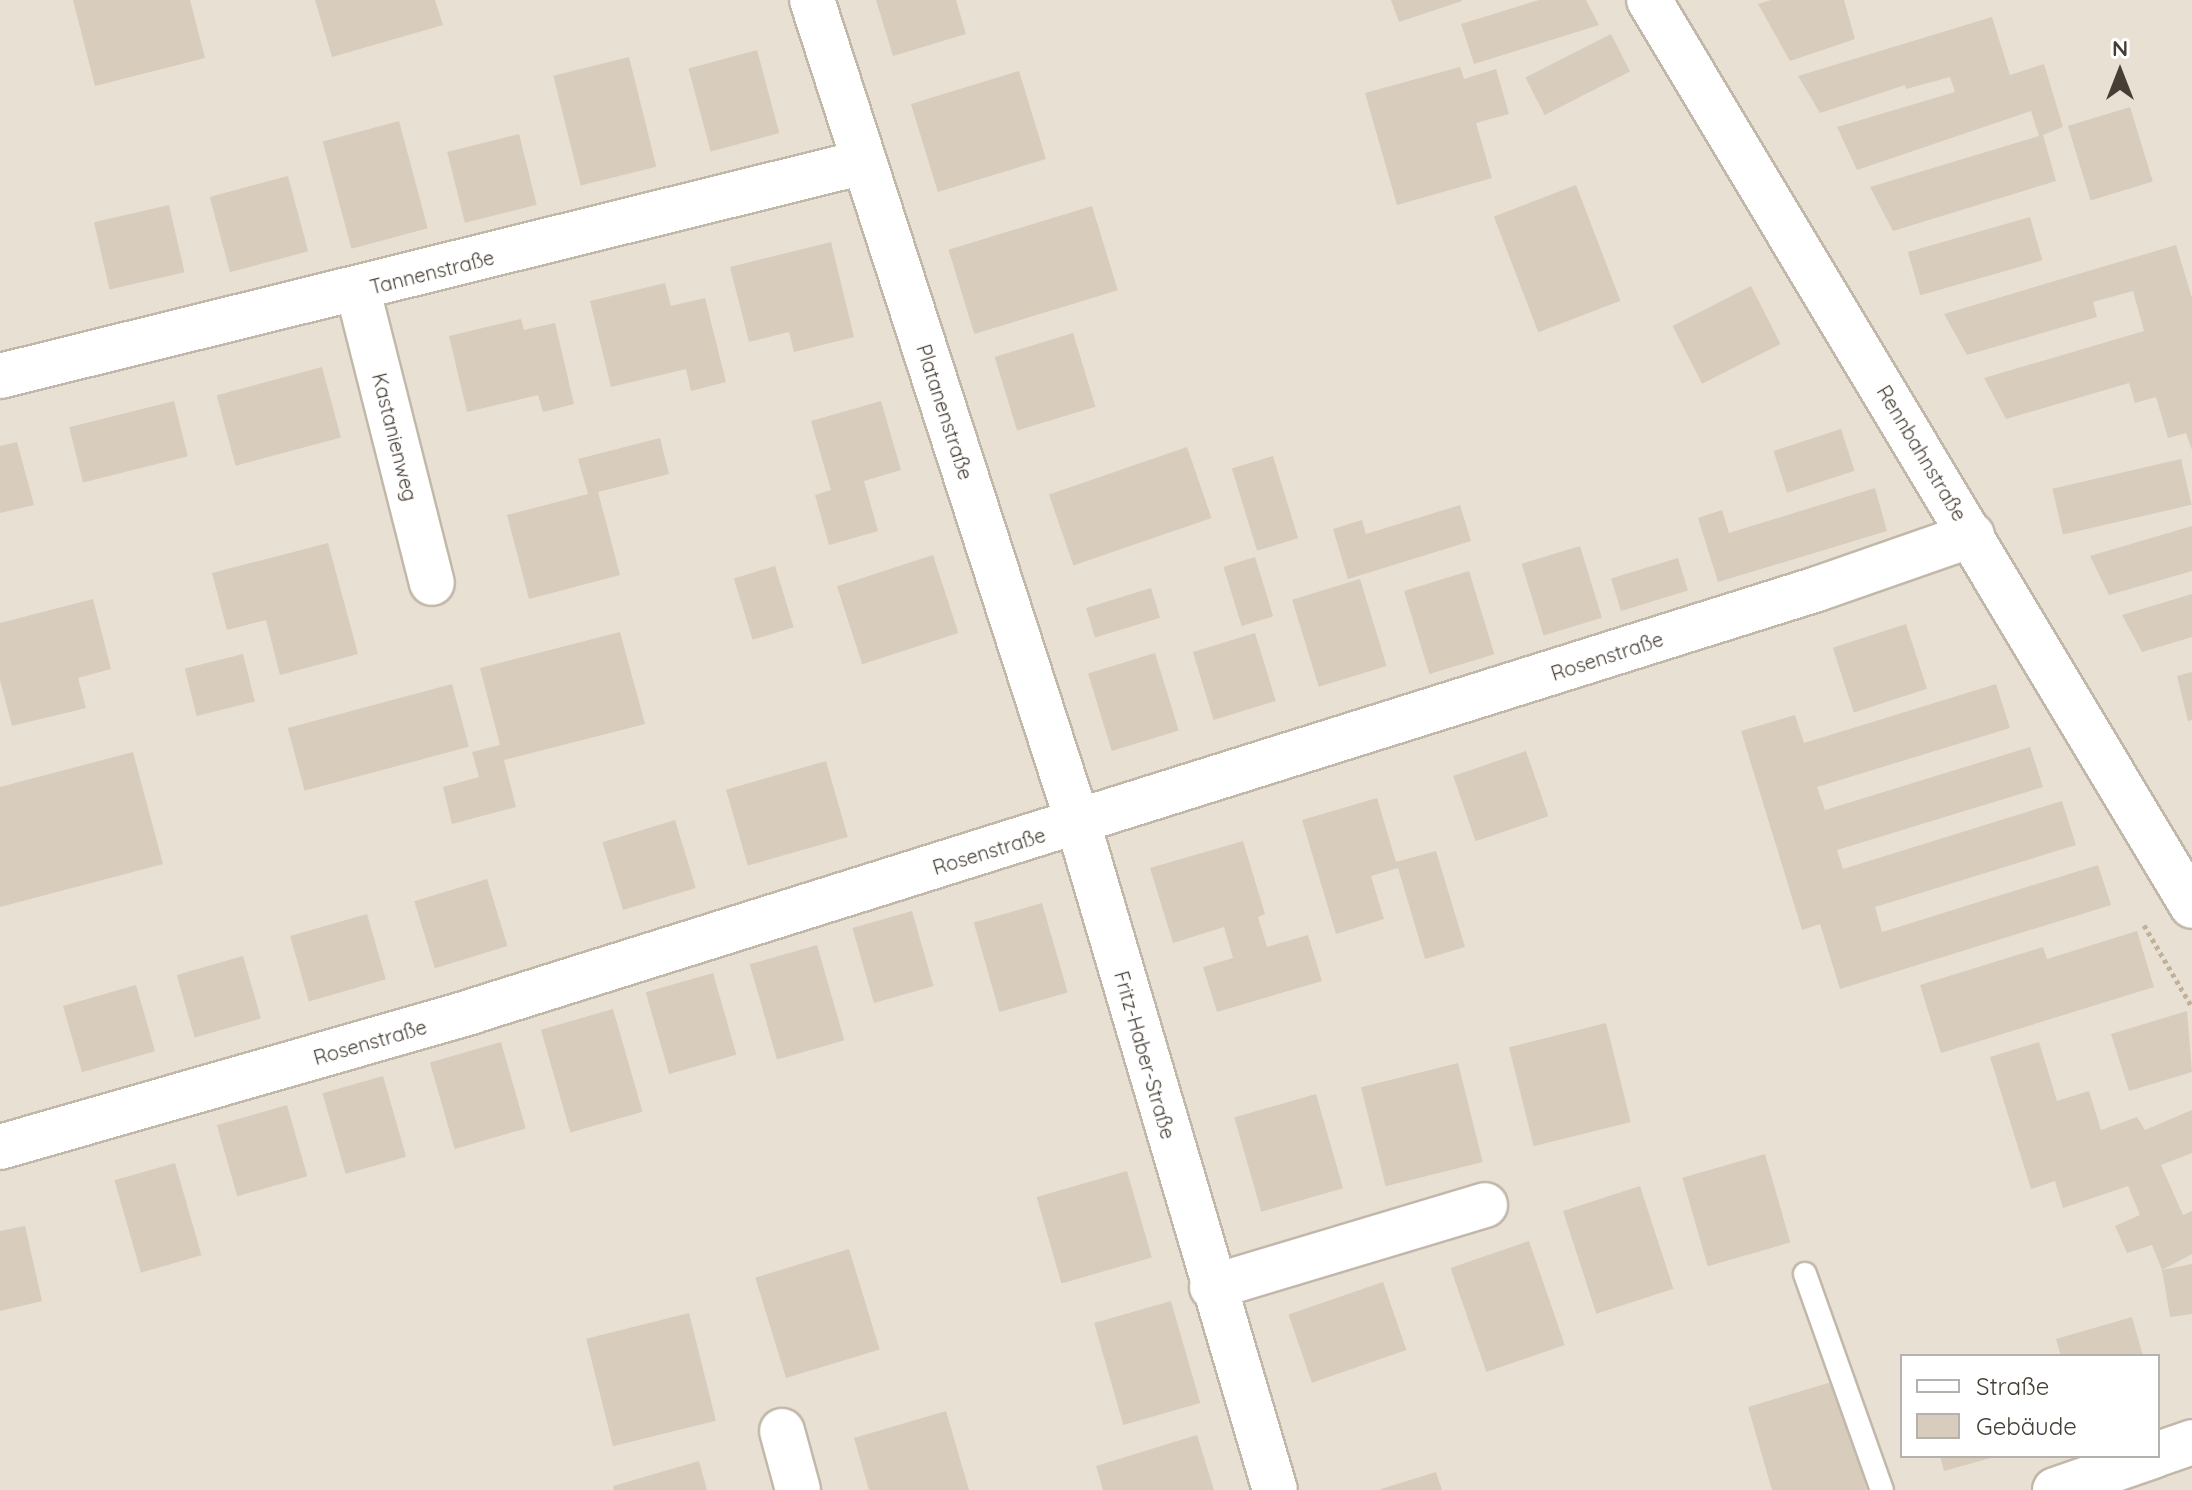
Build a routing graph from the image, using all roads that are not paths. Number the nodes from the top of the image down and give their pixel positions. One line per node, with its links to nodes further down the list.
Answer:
1 (812, 0): 3 (street, Platanenstraße)
2 (1649, 0): 6 (street, Rennbahnstraße)
3 (864, 162): 4 (street, Tannenstraße); 8 (street, Platanenstraße)
4 (358, 291): 5 (street, Tannenstraße); 7 (street, Kastanienweg)
5 (0, 376)
6 (1972, 535): 8 (street, Rosenstraße); 9 (street, Rennbahnstraße)
7 (432, 583)
8 (1078, 823): 10 (street, Rosenstraße); 13 (street, Fritz-Haber-Straße)
9 (2192, 906)
10 (0, 1147)
11 (1485, 1205): 13 (street)
12 (1805, 1274): 20 (lane)
13 (1212, 1287): 19 (street, Fritz-Haber-Straße)
14 (782, 1431): 18 (street)
15 (2192, 1442): 16 (street)
16 (2160, 1453)
17 (2146, 1458): 21 (street)
18 (798, 1490)
19 (1275, 1490)
20 (1882, 1490)
21 (2055, 1490)

